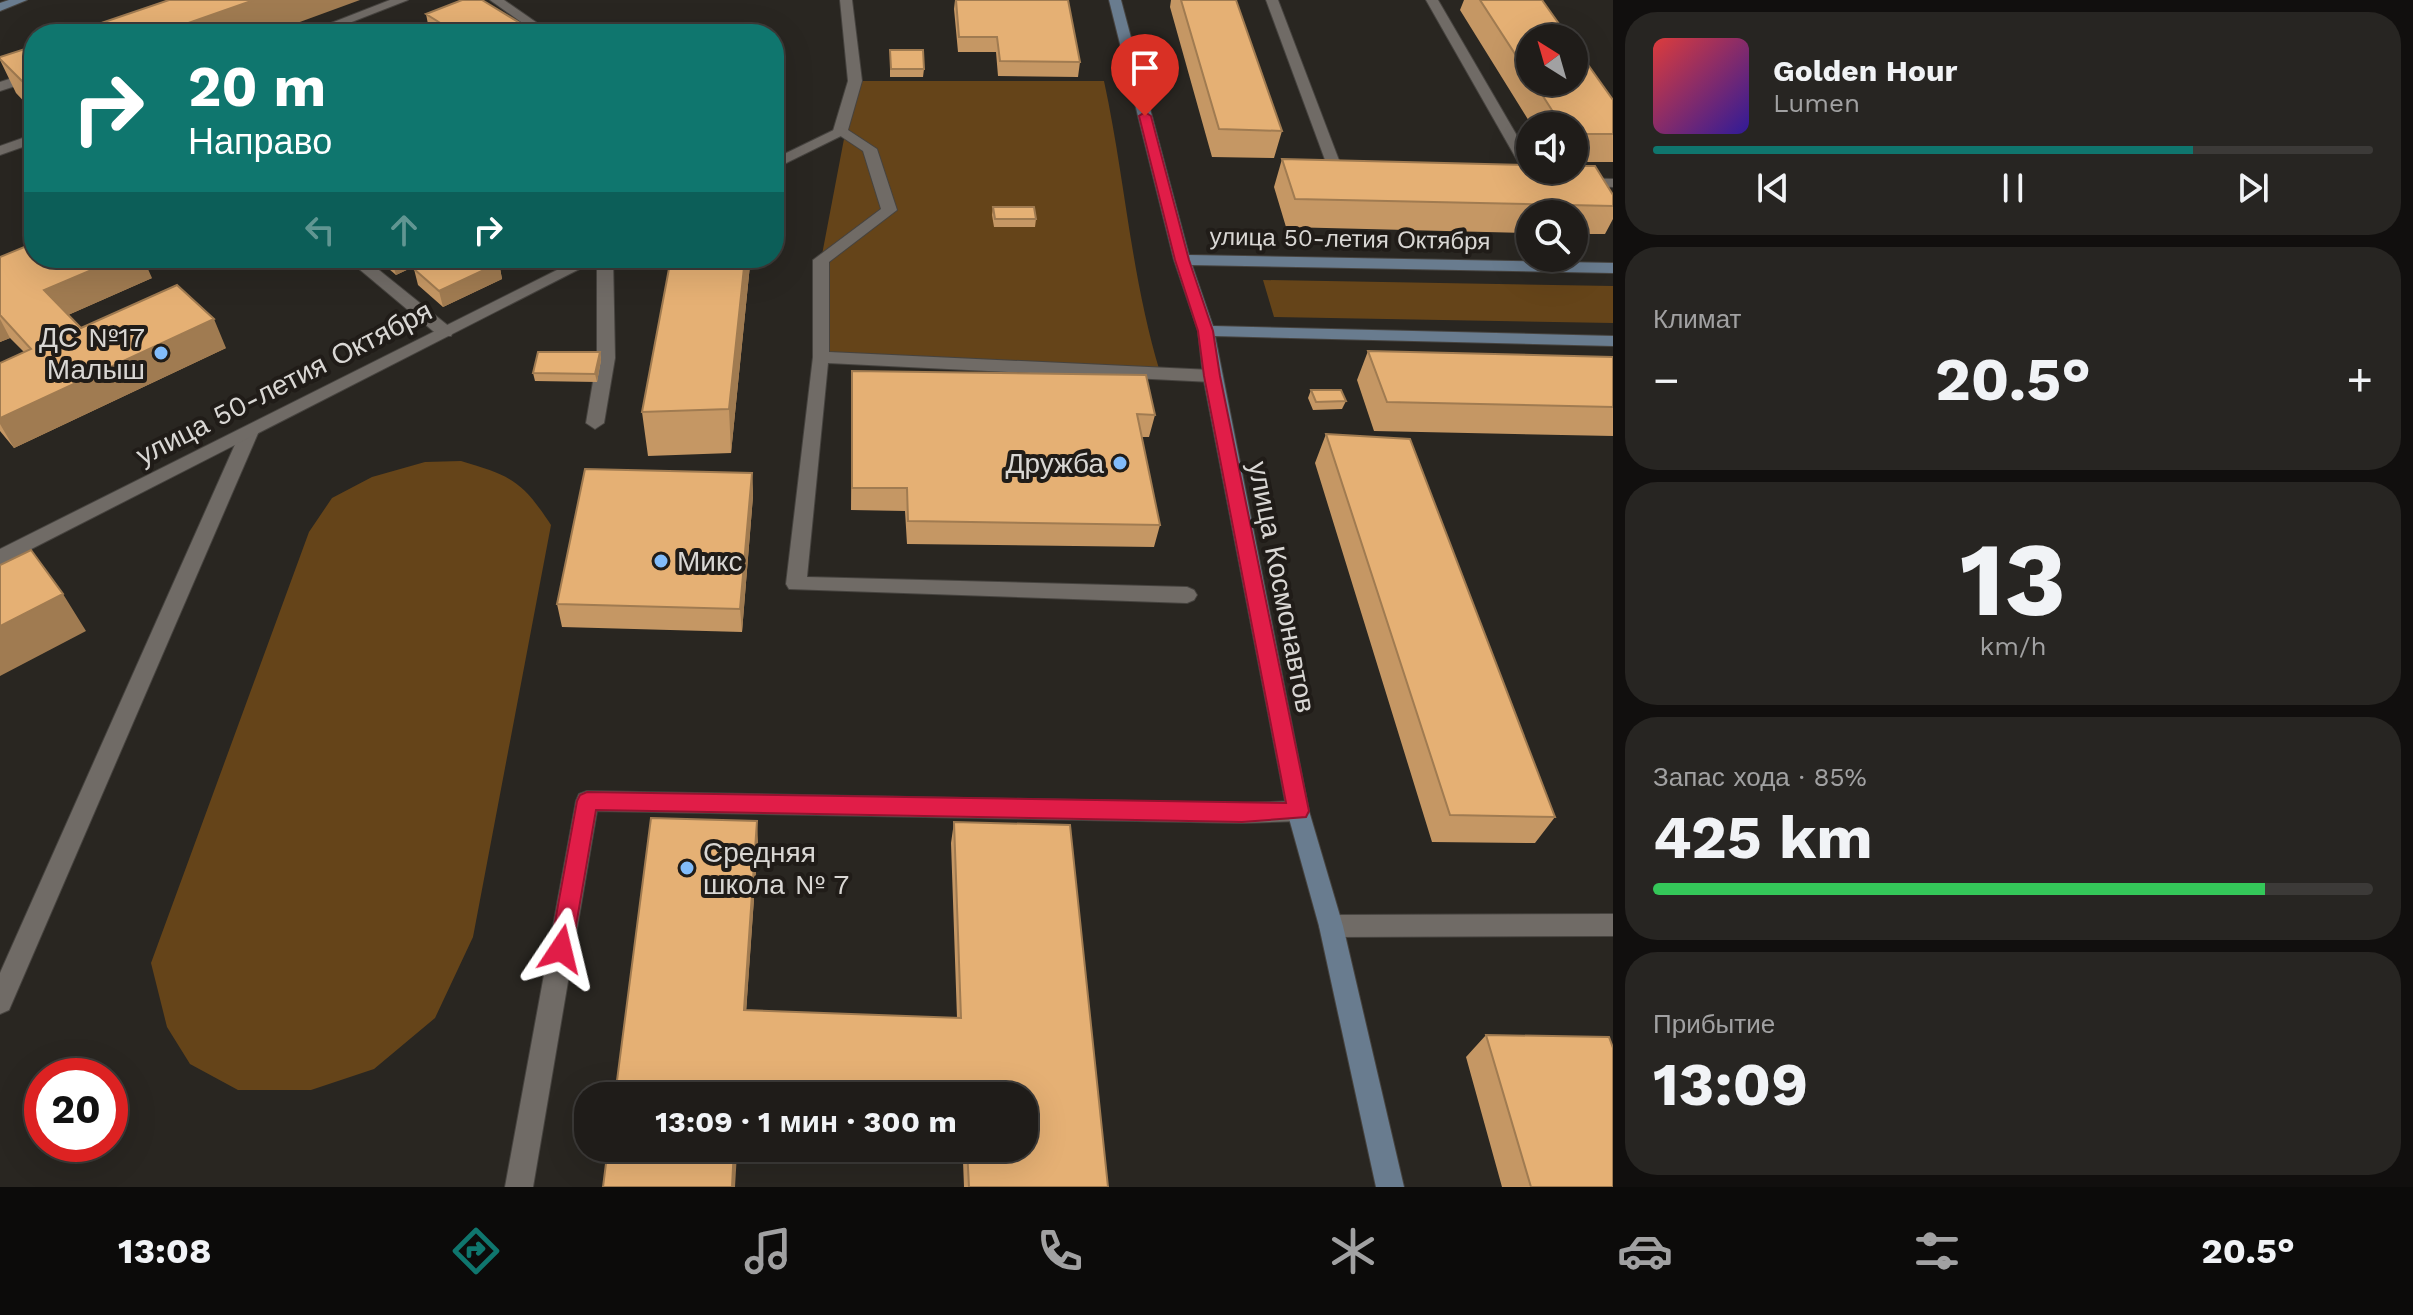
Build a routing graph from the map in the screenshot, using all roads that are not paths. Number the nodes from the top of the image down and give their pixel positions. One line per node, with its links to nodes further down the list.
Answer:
1 (21, 0): 8 (main road)
2 (402, 0): 9 (street)
3 (496, 0): 10 (street)
4 (846, 0): 13 (street)
5 (1115, 0): 19 (main road, улица Космонавтов)
6 (1272, 0): 17 (street)
7 (1432, 0): 18 (street)
8 (0, 7)
9 (336, 24)
10 (532, 24)
11 (24, 79): 12 (street)
12 (0, 87)
13 (840, 131): 16 (street); 27 (street)
14 (24, 142): 15 (street)
15 (0, 151)
16 (784, 160)
17 (1339, 176)
18 (1613, 183)
19 (1182, 260): 23 (main road, улица 50-летия Октября); 24 (main road, улица Космонавтов)
20 (366, 268): 25 (street)
21 (573, 268): 25 (street, улица 50-летия Октября)
22 (605, 268): 29 (street)
23 (1613, 268)
24 (1206, 331): 26 (main road); 28 (main road, улица Космонавтов)
25 (445, 332): 30 (street, улица 50-летия Октября)
26 (1613, 341)
27 (821, 357): 28 (street); 32 (street)
28 (1212, 376): 33 (main road, улица Космонавтов)
29 (595, 423)
30 (250, 431): 31 (street, улица 50-летия Октября); 36 (street)
31 (0, 558)
32 (1187, 595)
33 (1298, 811): 35 (main road, улица Космонавтов); 37 (street)
34 (1613, 925): 35 (street)
35 (1331, 926): 38 (main road, улица Космонавтов)
36 (0, 1002)
37 (519, 1187)
38 (1390, 1187)

